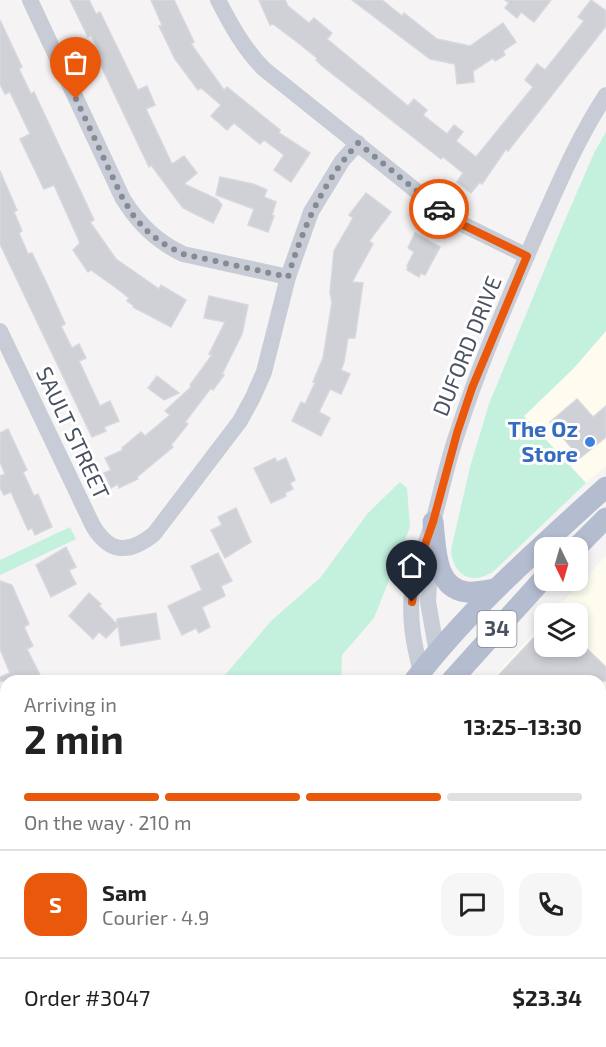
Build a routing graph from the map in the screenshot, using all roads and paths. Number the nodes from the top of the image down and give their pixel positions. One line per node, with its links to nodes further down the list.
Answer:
1 (30, 0): 6 (street)
2 (218, 0): 4 (street)
3 (606, 95): 5 (street, DUFORD DRIVE)
4 (358, 143): 5 (street); 6 (street)
5 (527, 256): 10 (street, DUFORD DRIVE)
6 (288, 277): 7 (street, SAULT STREET)
7 (0, 331)
8 (606, 487): 12 (main road, 34)
9 (606, 519): 11 (main road)
10 (433, 522): 12 (main road); 14 (street, DUFORD DRIVE); 15 (street, DUFORD DRIVE)
11 (587, 537)
12 (496, 589): 14 (main road, 34)
13 (534, 589): 18 (main road, 34)
14 (437, 653): 16 (main road, 34); 17 (main road)
15 (419, 675)
16 (422, 675)
17 (447, 675)
18 (455, 675)

